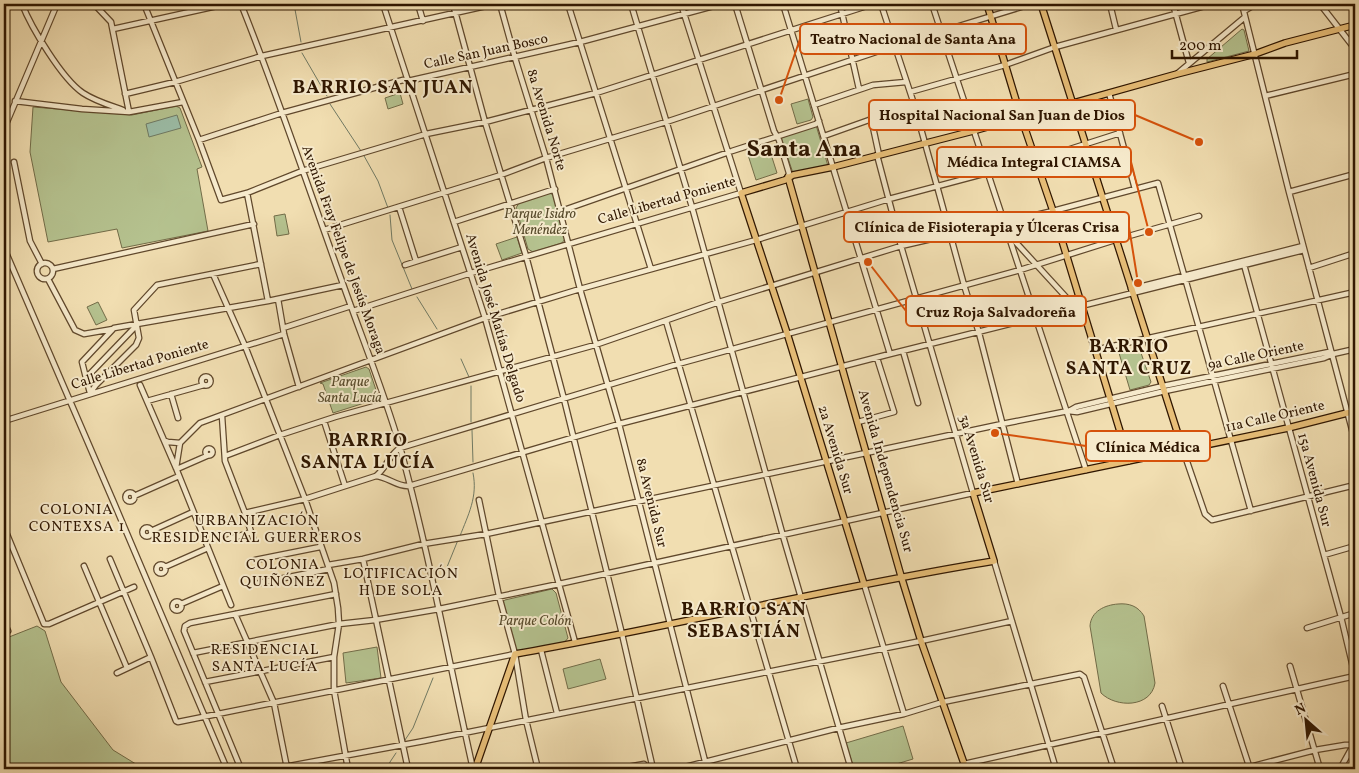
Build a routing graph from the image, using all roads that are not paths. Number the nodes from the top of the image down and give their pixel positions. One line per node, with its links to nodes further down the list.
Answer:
1 (22, 4): 48 (street)
2 (57, 4): 48 (street)
3 (94, 4): 44 (street)
4 (144, 4): 38 (street)
5 (226, 4): 31 (street)
6 (241, 4): 55 (street, Avenida Fray Felipe de Jesús Moraga)
7 (383, 4): 41 (street, Avenida José Matías Delgado)
8 (418, 4): 39 (street)
9 (453, 4): 32 (street)
10 (495, 4): 32 (street)
11 (500, 4): 56 (street, 8a Avenida Norte)
12 (568, 4): 49 (street)
13 (631, 4): 42 (street)
14 (681, 4): 34 (street)
15 (721, 4): 34 (street, Calle San Juan Bosco)
16 (735, 4): 50 (street)
17 (784, 4): 46 (street)
18 (840, 4): 35 (street)
19 (873, 4): 35 (street)
20 (881, 4): 51 (street)
21 (932, 4): 47 (street)
22 (987, 4): 37 (main road)
23 (1031, 4): 37 (street)
24 (1041, 4): 52 (main road)
25 (1110, 4): 45 (street)
26 (1173, 4): 33 (street)
27 (1212, 4): 33 (street)
28 (1242, 4): 36 (street)
29 (1256, 4): 36 (street)
30 (1320, 4): 43 (street)
31 (208, 6): 38 (street)
32 (455, 13): 39 (street); 61 (street)
33 (1176, 13): 45 (street); 59 (street)
34 (684, 14): 42 (street, Calle San Juan Bosco); 57 (street)
35 (842, 14): 46 (street); 58 (street)
36 (1245, 14): 54 (street); 59 (street)
37 (991, 17): 47 (street); 60 (main road)
38 (151, 20): 44 (street); 68 (street)
39 (423, 21): 41 (street)
40 (1355, 25): 43 (main road, Calle Libertad Poniente)
41 (391, 27): 55 (street); 67 (street, Avenida José Matías Delgado)
42 (638, 27): 49 (street, Calle San Juan Bosco); 62 (street)
43 (1339, 28): 53 (street); 54 (main road, Calle Libertad Poniente)
44 (113, 29): 75 (street)
45 (1116, 29): 52 (street)
46 (792, 30): 50 (street); 65 (street)
47 (942, 31): 51 (street); 66 (street)
48 (41, 40): 77 (street); 84 (street)
49 (580, 42): 56 (street, Calle San Juan Bosco); 73 (street)
50 (747, 45): 57 (street); 71 (street)
51 (894, 46): 58 (street); 69 (street)
52 (1055, 47): 60 (street); 79 (main road)
53 (1355, 49)
54 (1255, 54): 63 (main road, Calle Libertad Poniente); 76 (street)
55 (262, 56): 68 (street); 85 (street, Avenida Fray Felipe de Jesús Moraga)
56 (515, 58): 61 (street, Calle San Juan Bosco); 83 (street, 8a Avenida Norte)
57 (699, 60): 62 (street); 82 (street)
58 (853, 60): 65 (street); 70 (street)
59 (1189, 63): 63 (street)
60 (1005, 65): 66 (street); 86 (main road)
61 (470, 66): 67 (street, Calle San Juan Bosco); 89 (street)
62 (652, 74): 73 (street); 90 (street)
63 (1177, 74): 74 (main road, Calle Libertad Poniente)
64 (1355, 74): 76 (street)
65 (807, 76): 71 (street); 81 (street)
66 (956, 79): 72 (street); 92 (street)
67 (408, 81): 85 (street, Calle San Juan Bosco); 94 (street, Avenida José Matías Delgado)
68 (175, 82): 75 (street); 78 (street)
69 (906, 82): 70 (street); 72 (street)
70 (859, 89): 81 (street)
71 (762, 90): 82 (street); 96 (street)
72 (910, 92): 80 (street)
73 (596, 93): 83 (street); 97 (street)
74 (1109, 93): 79 (main road, Calle Libertad Poniente); 93 (street)
75 (125, 94): 84 (street)
76 (1265, 96): 118 (street)
77 (15, 101): 84 (street); 91 (street)
78 (183, 102): 84 (street); 98 (street)
79 (1073, 103): 86 (main road, Calle Libertad Poniente); 100 (main road)
80 (914, 104): 87 (street); 99 (street)
81 (814, 105): 88 (street)
82 (713, 106): 90 (street); 101 (street)
83 (531, 109): 89 (street); 103 (street, 8a Avenida Norte)
84 (129, 112)
85 (282, 113): 98 (street, Calle San Juan Bosco); 108 (street, Avenida Fray Felipe de Jesús Moraga)
86 (1021, 117): 92 (main road, Calle Libertad Poniente); 104 (main road)
87 (871, 118): 95 (street); 102 (street, 3a Avenida Sur)
88 (819, 121): 95 (street); 96 (street)
89 (485, 122): 94 (street); 111 (street)
90 (666, 122): 97 (street); 107 (street)
91 (4, 129)
92 (973, 131): 99 (main road, Calle Libertad Poniente); 109 (street)
93 (1120, 133): 100 (street); 115 (street)
94 (426, 134): 108 (street); 120 (street, Avenida José Matías Delgado)
95 (824, 136): 106 (street)
96 (777, 137): 101 (street); 112 (street)
97 (610, 139): 103 (street); 114 (street)
98 (199, 140): 119 (street)
99 (924, 142): 102 (main road, Calle Libertad Poniente); 113 (street)
100 (1086, 144): 104 (street); 121 (main road)
101 (728, 153): 107 (street); 117 (street)
102 (878, 155): 106 (main road, Calle Libertad Poniente); 122 (street, 3a Avenida Sur)
103 (546, 158): 111 (street); 116 (street, 8a Avenida Norte)
104 (1036, 160): 109 (street); 127 (main road)
105 (14, 162): 153 (street)
106 (833, 167): 112 (main road, Calle Libertad Poniente); 128 (street)
107 (681, 169): 114 (street); 125 (street)
108 (302, 171): 119 (street); 136 (street, Avenida Fray Felipe de Jesús Moraga)
109 (988, 172): 113 (street); 132 (street)
110 (1355, 174): 118 (street)
111 (501, 175): 120 (street); 123 (street)
112 (788, 177): 117 (main road, Calle Libertad Poniente); 135 (main road, Avenida Independencia Sur)
113 (937, 186): 122 (street); 137 (street)
114 (626, 188): 126 (street); 131 (street)
115 (1135, 189): 121 (street); 134 (street)
116 (555, 190): 123 (street); 126 (street, 8a Avenida Norte)
117 (741, 192): 125 (street, Calle Libertad Poniente); 139 (main road, 2a Avenida Sur)
118 (1289, 192): 145 (street)
119 (247, 193): 133 (street)
120 (444, 193): 124 (street); 130 (street, Avenida José Matías Delgado)
121 (1102, 198): 127 (street); 140 (main road)
122 (889, 199): 128 (street); 142 (street, 3a Avenida Sur)
123 (511, 204): 130 (street); 149 (street)
124 (399, 207): 136 (street); 151 (street)
125 (692, 207): 131 (street, Calle Libertad Poniente); 147 (street)
126 (561, 211): 141 (street, 8a Avenida Norte)
127 (1053, 211): 132 (street); 148 (main road)
128 (847, 212): 135 (street); 150 (street)
129 (1199, 216): 134 (street)
130 (454, 222): 143 (street, Avenida José Matías Delgado)
131 (637, 222): 141 (street, Calle Libertad Poniente); 159 (street)
132 (1005, 222): 137 (street); 138 (street)
133 (254, 224): 154 (street); 158 (street)
134 (1170, 224): 140 (street); 164 (street)
135 (802, 225): 139 (street); 161 (main road, Avenida Independencia Sur)
136 (324, 230): 166 (street, Avenida Fray Felipe de Jesús Moraga)
137 (951, 235): 142 (street); 167 (street)
138 (1009, 235): 156 (street); 160 (street)
139 (756, 240): 147 (street); 168 (main road, 2a Avenida Sur)
140 (1115, 240): 148 (street); 170 (main road)
141 (568, 244): 149 (street, Calle Libertad Poniente); 169 (street, 8a Avenida Sur)
142 (901, 246): 150 (street); 173 (street, 3a Avenida Sur)
143 (462, 247): 151 (street); 162 (street, Avenida José Matías Delgado)
144 (4, 248): 224 (street)
145 (1304, 248): 152 (street); 157 (street)
146 (1355, 253): 157 (street)
147 (705, 255): 159 (street); 176 (street)
148 (1067, 255): 156 (street); 179 (main road)
149 (526, 256): 162 (street, Calle Libertad Poniente); 175 (street)
150 (862, 258): 161 (street); 181 (street)
151 (416, 261): 155 (street)
152 (1243, 263): 164 (street); 182 (street, 15a Avenida Sur)
153 (42, 264): 158 (street); 165 (street)
154 (261, 264): 163 (street); 174 (street)
155 (405, 265)
156 (1037, 265): 160 (street); 179 (street)
157 (1309, 268): 177 (street)
158 (53, 269): 165 (street)
159 (651, 269): 169 (street)
160 (1020, 270): 167 (street); 184 (street)
161 (815, 272): 168 (street); 186 (main road, Avenida Independencia Sur)
162 (471, 273): 180 (street, Calle Libertad Poniente); 183 (street, Avenida José Matías Delgado)
163 (213, 274): 178 (street); 187 (street)
164 (1185, 278): 170 (street); 190 (street)
165 (48, 279): 188 (street)
166 (343, 285): 172 (street); 180 (street, Avenida Fray Felipe de Jesús Moraga)
167 (964, 285): 173 (street); 192 (street)
168 (771, 286): 176 (street); 191 (main road, 2a Avenida Sur)
169 (580, 288): 175 (street); 195 (street, 8a Avenida Sur)
170 (1132, 291): 179 (street); 194 (main road)
171 (1355, 292): 177 (street)
172 (278, 299): 174 (street); 189 (street)
173 (916, 299): 181 (street); 196 (street, 3a Avenida Sur)
174 (268, 301): 178 (street)
175 (538, 302): 183 (street); 204 (street)
176 (719, 302): 185 (street); 199 (street)
177 (1318, 302): 182 (street); 203 (street)
178 (228, 308): 187 (street); 197 (street)
179 (1079, 308): 184 (street); 200 (main road)
180 (352, 309): 189 (street, Calle Libertad Poniente); 206 (street, Avenida Fray Felipe de Jesús Moraga)
181 (876, 309): 186 (street); 202 (street)
182 (1256, 315): 190 (street); 208 (street, 15a Avenida Sur)
183 (485, 318): 206 (street); 210 (street, Avenida José Matías Delgado)
184 (1036, 318): 192 (street); 230 (street)
185 (666, 321): 195 (street); 207 (street)
186 (829, 322): 191 (street); 209 (main road, Avenida Independencia Sur)
187 (136, 325): 188 (street); 211 (street); 220 (street)
188 (114, 328): 211 (street)
189 (284, 328): 193 (street)
190 (1198, 328): 194 (street); 213 (street)
191 (787, 333): 199 (street); 212 (main road, 2a Avenida Sur)
192 (979, 333): 196 (street); 240 (street)
193 (284, 334): 197 (street, Calle Libertad Poniente); 217 (street)
194 (1148, 339): 200 (street); 218 (main road)
195 (595, 345): 204 (street); 216 (street, 8a Avenida Sur)
196 (930, 345): 201 (street); 242 (street, 3a Avenida Sur)
197 (245, 346): 220 (street, Calle Libertad Poniente); 222 (street)
198 (1355, 349): 203 (street, 9a Calle Oriente)
199 (731, 350): 207 (street); 219 (street)
200 (1095, 350): 226 (main road)
201 (902, 351): 202 (street); 228 (street)
202 (890, 354): 205 (street)
203 (1333, 354): 208 (street, 9a Calle Oriente); 232 (street)
204 (552, 356): 210 (street); 223 (street)
205 (877, 358): 209 (street); 238 (street)
206 (371, 360): 217 (street); 227 (street, Avenida Fray Felipe de Jesús Moraga)
207 (678, 364): 216 (street); 229 (street)
208 (1271, 366): 213 (street, 9a Calle Oriente); 241 (street, 15a Avenida Sur)
209 (842, 367): 212 (street); 238 (main road, Avenida Independencia Sur)
210 (500, 372): 227 (street); 233 (street, Avenida José Matías Delgado)
211 (86, 378): 220 (street)
212 (800, 378): 219 (street); 256 (main road, 2a Avenida Sur)
213 (1214, 379): 218 (street, 9a Calle Oriente); 246 (street)
214 (140, 385): 225 (street)
215 (204, 385): 221 (street)
216 (608, 386): 223 (street); 239 (street, 8a Avenida Sur)
217 (299, 388): 222 (street)
218 (1164, 389): 226 (street, 9a Calle Oriente); 250 (main road)
219 (743, 393): 229 (street); 259 (street)
220 (90, 394): 224 (street, Calle Libertad Poniente)
221 (170, 394): 225 (street); 235 (street)
222 (266, 399): 234 (street); 243 (street)
223 (564, 399): 233 (street); 244 (street)
224 (70, 400): 236 (street, Calle Libertad Poniente); 362 (street)
225 (147, 401): 245 (street)
226 (1110, 401): 230 (street, 9a Calle Oriente); 255 (main road)
227 (386, 403): 237 (street); 249 (street, Avenida Fray Felipe de Jesús Moraga)
228 (918, 403)
229 (690, 407): 239 (street); 266 (street)
230 (1068, 411): 240 (street, 9a Calle Oriente); 258 (street)
231 (1355, 411): 232 (main road, 11a Calle Oriente)
232 (1348, 413): 241 (main road, 11a Calle Oriente); 247 (street)
233 (512, 414): 249 (street); 251 (street, Avenida José Matías Delgado)
234 (222, 416): 248 (street); 254 (street)
235 (178, 418)
236 (4, 421)
237 (324, 421): 243 (street); 264 (street)
238 (858, 422): 252 (main road, Avenida Independencia Sur)
239 (619, 424): 244 (street); 272 (street, 8a Avenida Sur)
240 (1002, 424): 242 (street, 9a Calle Oriente); 262 (street)
241 (1288, 428): 246 (main road, 11a Calle Oriente); 269 (street, 15a Avenida Sur)
242 (956, 434): 252 (street, 9a Calle Oriente); 267 (street, 3a Avenida Sur)
243 (280, 435): 254 (street); 270 (street)
244 (574, 437): 251 (street); 274 (street)
245 (164, 440): 248 (street); 257 (street)
246 (1231, 440): 250 (main road, 11a Calle Oriente); 273 (street)
247 (1355, 441)
248 (180, 443): 257 (street)
249 (400, 448): 261 (street); 265 (street, Avenida Fray Felipe de Jesús Moraga)
250 (1183, 450): 255 (main road, 11a Calle Oriente); 273 (street)
251 (522, 452): 265 (street); 278 (street, Avenida José Matías Delgado)
252 (866, 454): 256 (street, 9a Calle Oriente); 277 (main road, Avenida Independencia Sur)
253 (210, 455): 257 (street)
254 (225, 456): 276 (street)
255 (1129, 461): 258 (main road, 11a Calle Oriente)
256 (826, 463): 259 (street, 9a Calle Oriente); 279 (main road, 2a Avenida Sur)
257 (176, 468): 260 (street)
258 (1086, 470): 262 (main road, 11a Calle Oriente)
259 (766, 475): 266 (street, 9a Calle Oriente); 284 (street)
260 (179, 476): 268 (street); 275 (street)
261 (376, 476): 264 (street); 265 (street)
262 (1018, 484): 267 (main road, 11a Calle Oriente)
263 (1355, 485): 269 (street)
264 (345, 486): 270 (street)
265 (409, 486): 288 (street, Avenida Fray Felipe de Jesús Moraga)
266 (713, 486): 272 (street, 9a Calle Oriente); 292 (street)
267 (974, 494): 277 (street); 298 (main road, 3a Avenida Sur)
268 (134, 496)
269 (1307, 496): 273 (street); 294 (street, 15a Avenida Sur)
270 (305, 499): 276 (street); 291 (street)
271 (479, 500): 283 (street)
272 (638, 501): 274 (street, 9a Calle Oriente); 299 (street, 8a Avenida Sur)
273 (1251, 510)
274 (592, 511): 278 (street, 9a Calle Oriente); 303 (street)
275 (194, 512): 281 (street); 293 (street)
276 (245, 513): 282 (street)
277 (884, 513): 279 (street); 304 (main road, Avenida Independencia Sur)
278 (542, 522): 283 (street, 9a Calle Oriente); 306 (street, Avenida José Matías Delgado)
279 (844, 522): 284 (street); 307 (main road, 2a Avenida Sur)
280 (4, 528): 287 (street)
281 (151, 531)
282 (251, 532): 285 (street); 286 (street)
283 (486, 534): 288 (street, 9a Calle Oriente); 312 (street)
284 (783, 536): 292 (street); 313 (street)
285 (253, 538)
286 (227, 540)
287 (10, 543): 289 (street); 314 (street)
288 (423, 544): 296 (street, 9a Calle Oriente); 318 (street, Avenida Fray Felipe de Jesús Moraga)
289 (4, 546)
290 (1355, 546): 294 (street)
291 (320, 547): 297 (street); 301 (street)
292 (731, 547): 299 (street); 317 (street)
293 (208, 548): 302 (street); 308 (street)
294 (1324, 555): 321 (street, 15a Avenida Sur)
295 (110, 558): 310 (street)
296 (364, 559): 301 (street, 9a Calle Oriente); 322 (street)
297 (255, 560)
298 (994, 561): 304 (main road); 323 (street, 3a Avenida Sur)
299 (655, 564): 303 (street); 326 (street, 8a Avenida Sur)
300 (84, 566): 314 (street)
301 (328, 567): 305 (street, 9a Calle Oriente); 311 (street)
302 (166, 568)
303 (607, 574): 306 (street); 329 (street)
304 (901, 576): 307 (main road); 330 (main road, Avenida Independencia Sur)
305 (259, 582)
306 (559, 584): 312 (street); 332 (street, Avenida José Matías Delgado)
307 (864, 584): 313 (main road); 333 (street, 2a Avenida Sur)
308 (223, 586): 315 (street); 316 (street)
309 (134, 587): 310 (street)
310 (124, 592): 314 (street); 337 (street)
311 (336, 594): 320 (street); 325 (street)
312 (499, 596): 318 (street); 336 (street)
313 (800, 597): 317 (main road); 339 (street)
314 (100, 602): 342 (street)
315 (181, 604)
316 (231, 605)
317 (749, 607): 326 (main road); 344 (street)
318 (439, 608): 322 (street); 340 (street, Avenida Fray Felipe de Jesús Moraga)
319 (1355, 613): 321 (street)
320 (234, 614): 331 (street); 335 (street)
321 (1341, 617): 327 (street); 346 (street, 15a Avenida Sur)
322 (375, 620): 325 (street); 347 (street)
323 (1012, 621): 330 (street); 349 (street, 3a Avenida Sur)
324 (4, 622): 328 (street)
325 (339, 624): 331 (street); 338 (street)
326 (670, 624): 329 (main road); 351 (street, 8a Avenida Sur)
327 (1307, 628)
328 (8, 631)
329 (622, 634): 332 (main road); 354 (street)
330 (921, 641): 333 (street); 356 (main road, Avenida Independencia Sur)
331 (247, 642): 335 (street); 343 (street)
332 (575, 642): 334 (main road)
333 (885, 649): 339 (street); 361 (street, 2a Avenida Sur)
334 (541, 650): 336 (main road); 360 (street)
335 (193, 653): 348 (street)
336 (515, 654): 340 (street); 364 (street); 365 (main road)
337 (151, 657): 342 (street); 362 (street)
338 (334, 657): 343 (street); 353 (street)
339 (818, 662): 344 (street); 366 (street)
340 (452, 666): 347 (street); 367 (street, Avenida Fray Felipe de Jesús Moraga)
341 (1290, 666): 352 (street)
342 (127, 668): 345 (street)
343 (260, 671): 348 (street); 355 (street)
344 (768, 672): 351 (street); 369 (street)
345 (117, 673)
346 (1355, 676): 352 (street)
347 (390, 680): 353 (street); 371 (street)
348 (205, 682): 359 (street)
349 (1029, 685): 356 (street); 368 (street); 372 (street, 3a Avenida Sur)
350 (1223, 686): 357 (street)
351 (686, 688): 354 (street); 375 (street, 8a Avenida Sur)
352 (1296, 689): 357 (street); 373 (street)
353 (334, 690): 355 (street); 374 (street)
354 (637, 698): 360 (street); 388 (street)
355 (274, 702): 359 (street); 377 (street)
356 (943, 702): 361 (street); 376 (main road, Avenida Independencia Sur)
357 (1229, 704): 363 (street); 378 (street)
358 (1162, 706): 363 (street)
359 (218, 713): 362 (street); 380 (street)
360 (557, 713): 364 (street)
361 (904, 714): 366 (street)
362 (205, 716): 379 (street)
363 (1166, 719): 368 (street); 395 (street)
364 (526, 720): 365 (street); 385 (street)
365 (491, 727): 367 (street); 384 (main road)
366 (838, 728): 369 (street); 392 (street)
367 (465, 733): 371 (street); 384 (street, Avenida Fray Felipe de Jesús Moraga)
368 (1102, 733): 372 (street); 394 (street)
369 (788, 741): 375 (street); 391 (street)
370 (1354, 744): 373 (street); 398 (street)
371 (402, 745): 374 (street); 383 (street)
372 (1049, 745): 376 (street); 393 (street, 3a Avenida Sur)
373 (1315, 750): 378 (street); 397 (street)
374 (345, 756): 377 (street); 382 (street)
375 (706, 762): 389 (street); 390 (street, 8a Avenida Sur)
376 (965, 767)
377 (287, 768): 381 (street)
378 (1250, 768): 396 (street)
379 (227, 769)
380 (241, 769)
381 (273, 769)
382 (348, 769)
383 (408, 769)
384 (474, 769)
385 (538, 769)
386 (616, 769): 387 (street)
387 (649, 769)
388 (653, 769)
389 (677, 769)
390 (707, 769)
391 (796, 769)
392 (851, 769)
393 (1056, 769)
394 (1114, 769)
395 (1182, 769)
396 (1242, 769)
397 (1320, 769)
398 (1340, 769)

